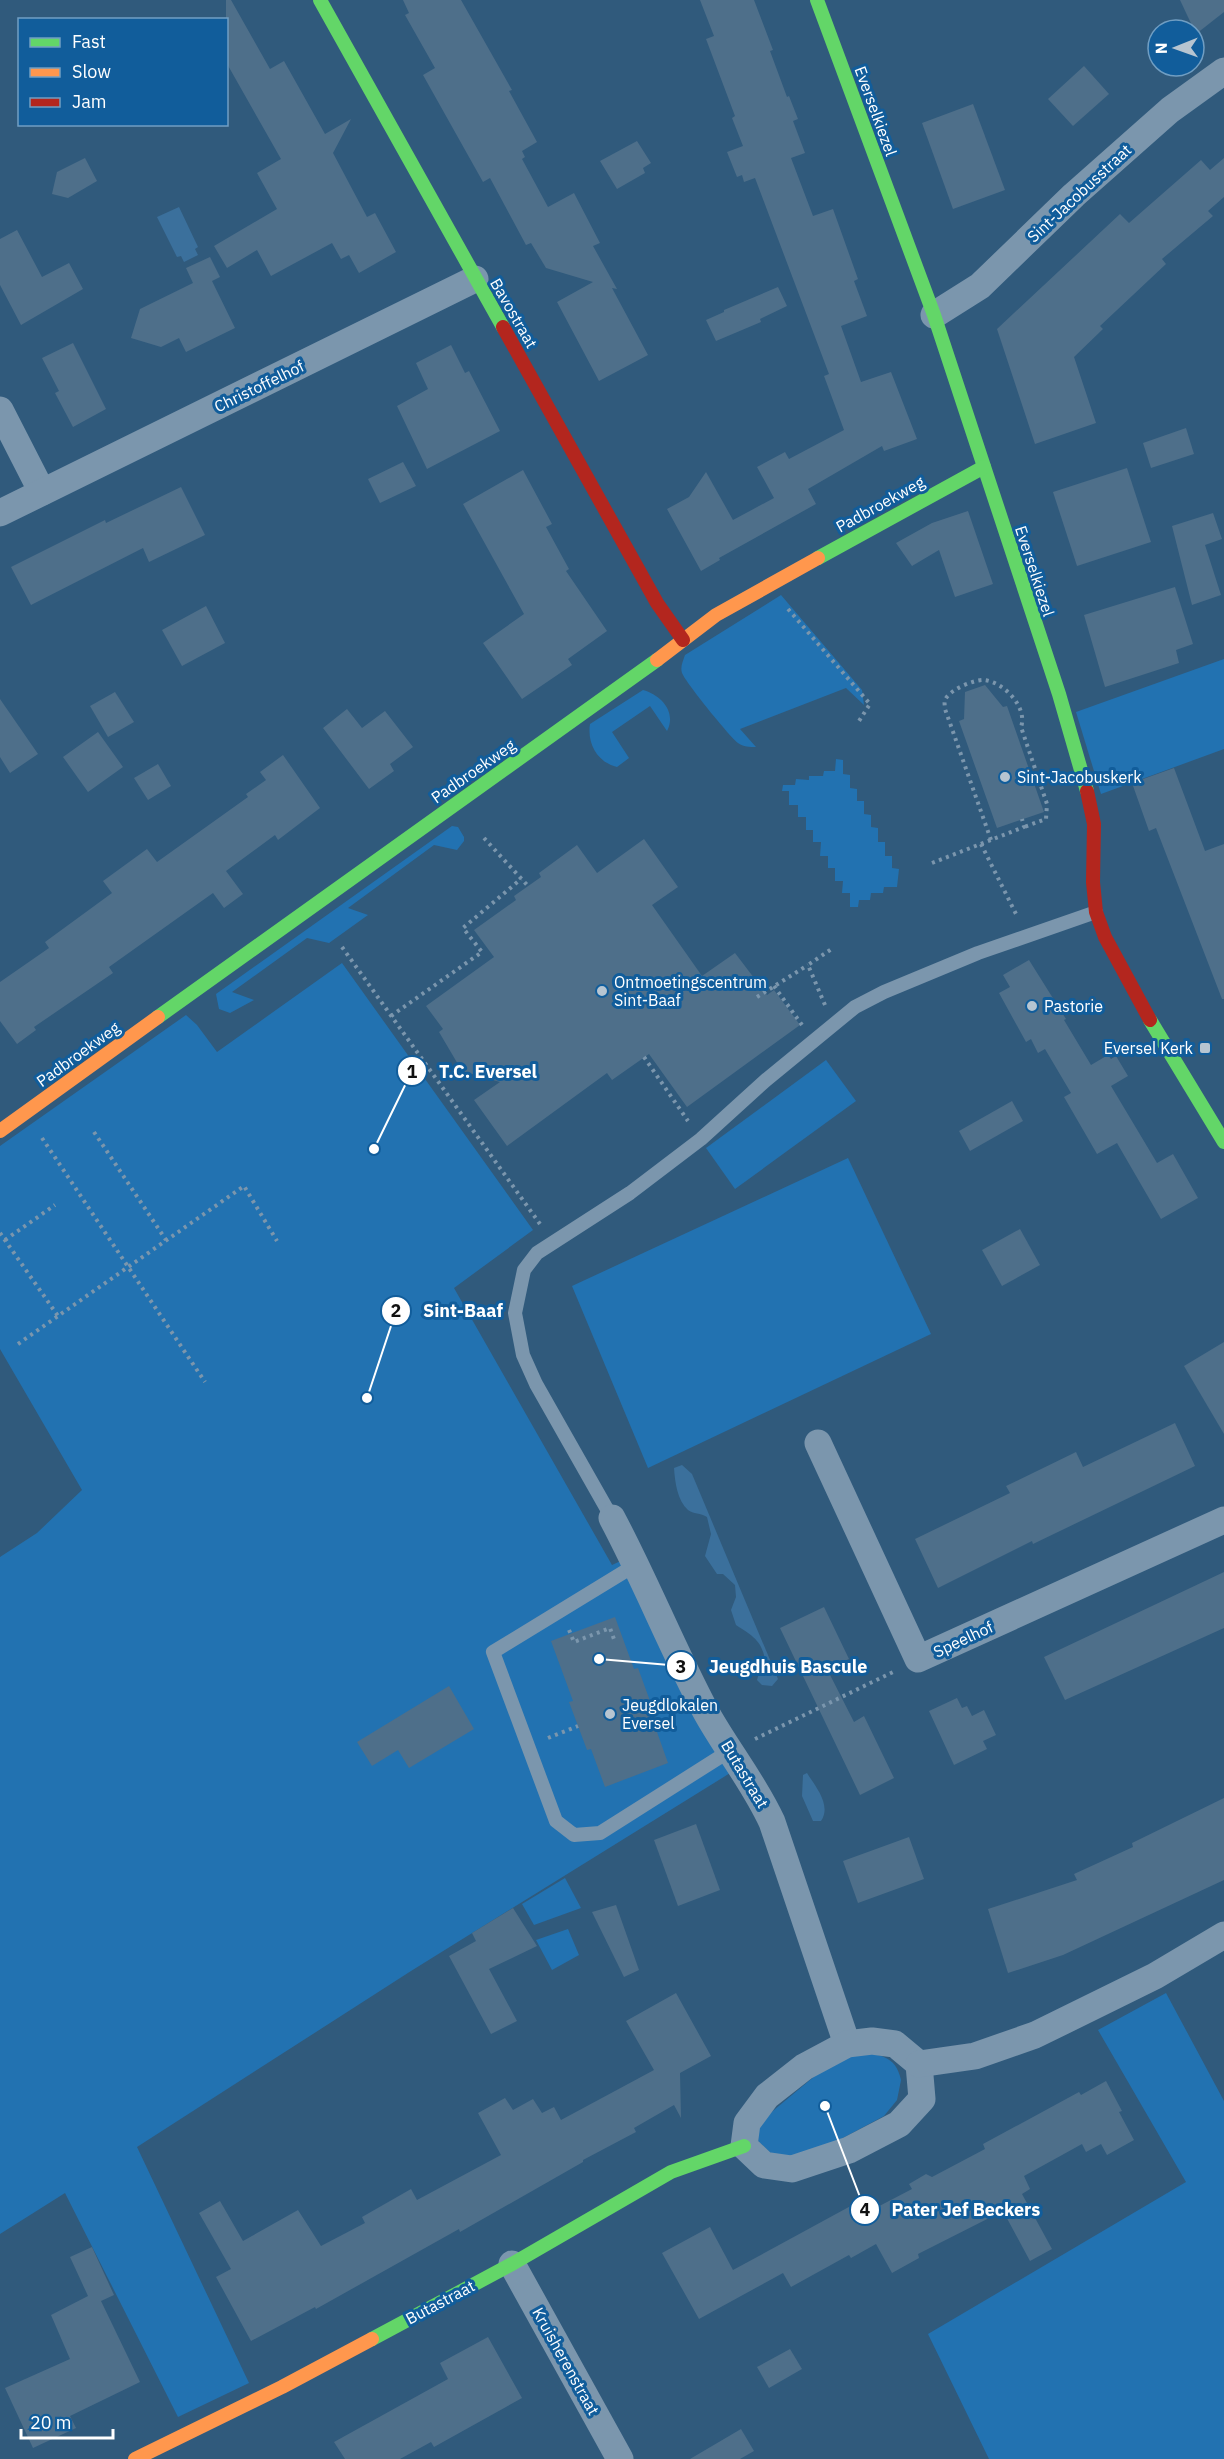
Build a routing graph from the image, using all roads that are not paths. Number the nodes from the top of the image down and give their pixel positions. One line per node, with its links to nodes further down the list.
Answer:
1 (320, 0): 4 (street, Bavostraat)
2 (818, 0): 5 (street, Everselkiezel)
3 (1224, 71): 5 (street, Sint-Jacobusstraat)
4 (476, 279): 8 (street, Christoffelhof); 10 (street, Bavostraat)
5 (934, 315): 7 (street, Everselkiezel)
6 (0, 411): 8 (street)
7 (984, 467): 10 (street, Padbroekweg); 11 (street, Everselkiezel)
8 (42, 492): 9 (street, Christoffelhof)
9 (0, 513)
10 (683, 640): 12 (street, Padbroekweg)
11 (1096, 912): 13 (street, Everselkiezel); 15 (lane)
12 (0, 1131)
13 (1224, 1142)
14 (818, 1443): 16 (street, Speelhof)
15 (612, 1518): 17 (street, Butastraat)
16 (1224, 1520)
17 (637, 1564): 18 (street, Butastraat); 18 (lane)
18 (731, 1750): 20 (street, Butastraat)
19 (1224, 1935): 21 (street)
20 (847, 2044): 21 (street); 22 (street)
21 (919, 2064): 22 (street)
22 (744, 2146): 23 (street, Butastraat)
23 (512, 2264): 24 (street, Butastraat); 25 (street, Kruisherenstraat)
24 (135, 2459)
25 (620, 2459)

